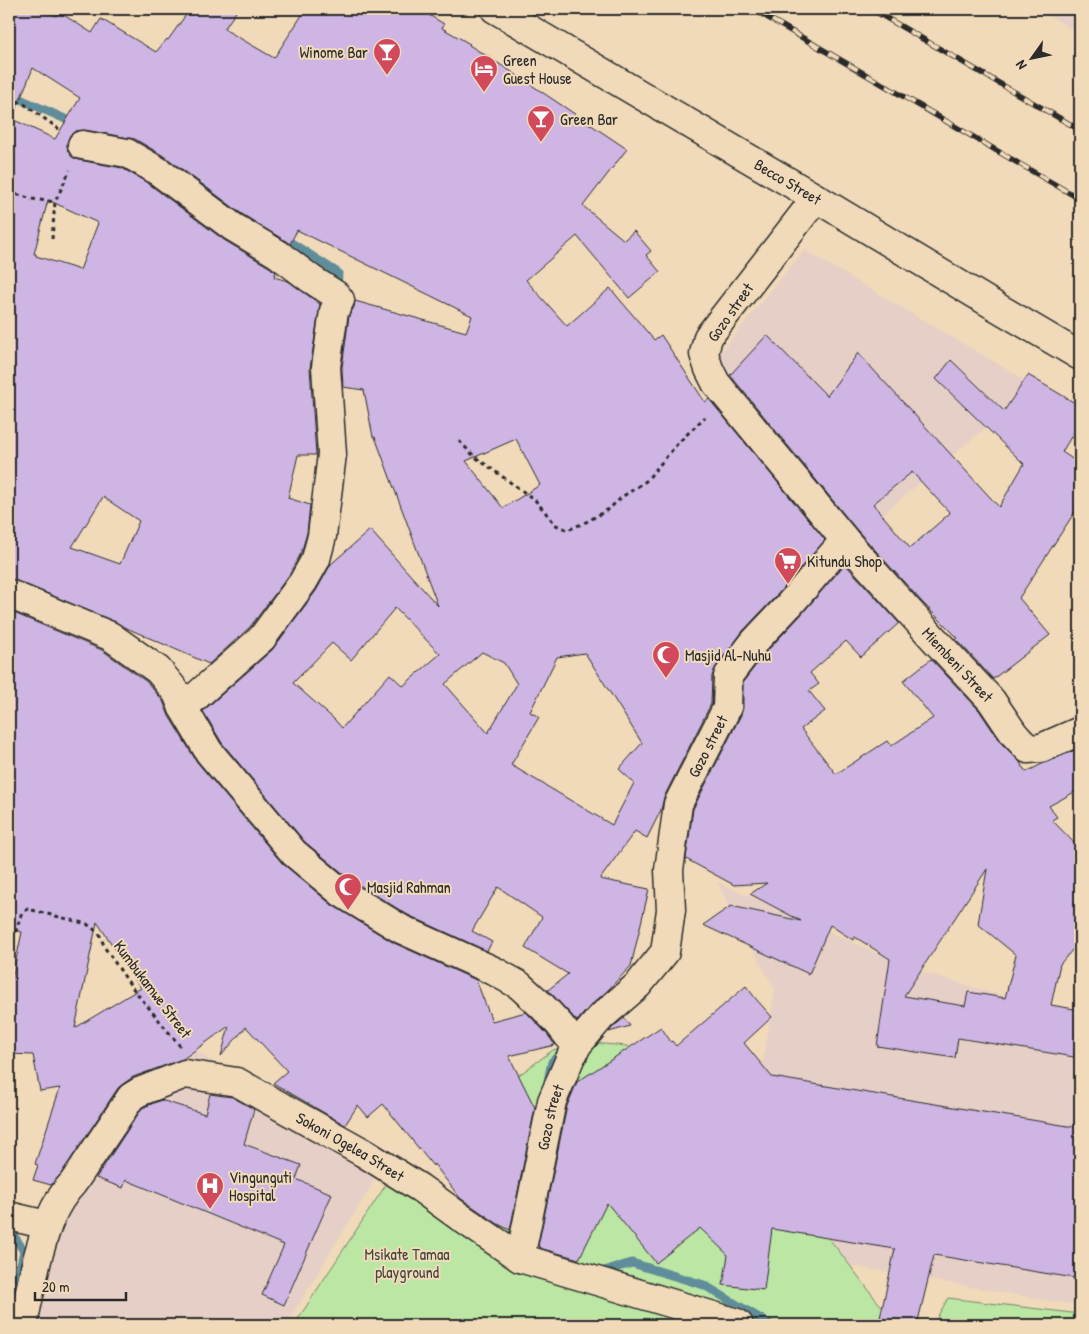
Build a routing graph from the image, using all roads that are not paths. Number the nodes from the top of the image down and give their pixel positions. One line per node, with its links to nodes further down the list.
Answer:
1 (495, 9): 3 (street, Becco Street)
2 (82, 145): 7 (street)
3 (816, 198): 4 (street, Becco Street); 5 (street, Gozo street)
4 (1080, 356)
5 (845, 540): 8 (street, Miembeni Street); 9 (street, Gozo street)
6 (9, 594): 7 (street)
7 (183, 708): 9 (street)
8 (1080, 731)
9 (574, 1052): 12 (street, Gozo street)
10 (9, 1216): 11 (street)
11 (47, 1225): 12 (street, Sokoni Ogelea Street); 13 (street, Sokoni Ogelea Street)
12 (520, 1258): 14 (street, Sokoni Ogelea Street)
13 (23, 1325)
14 (739, 1325)

